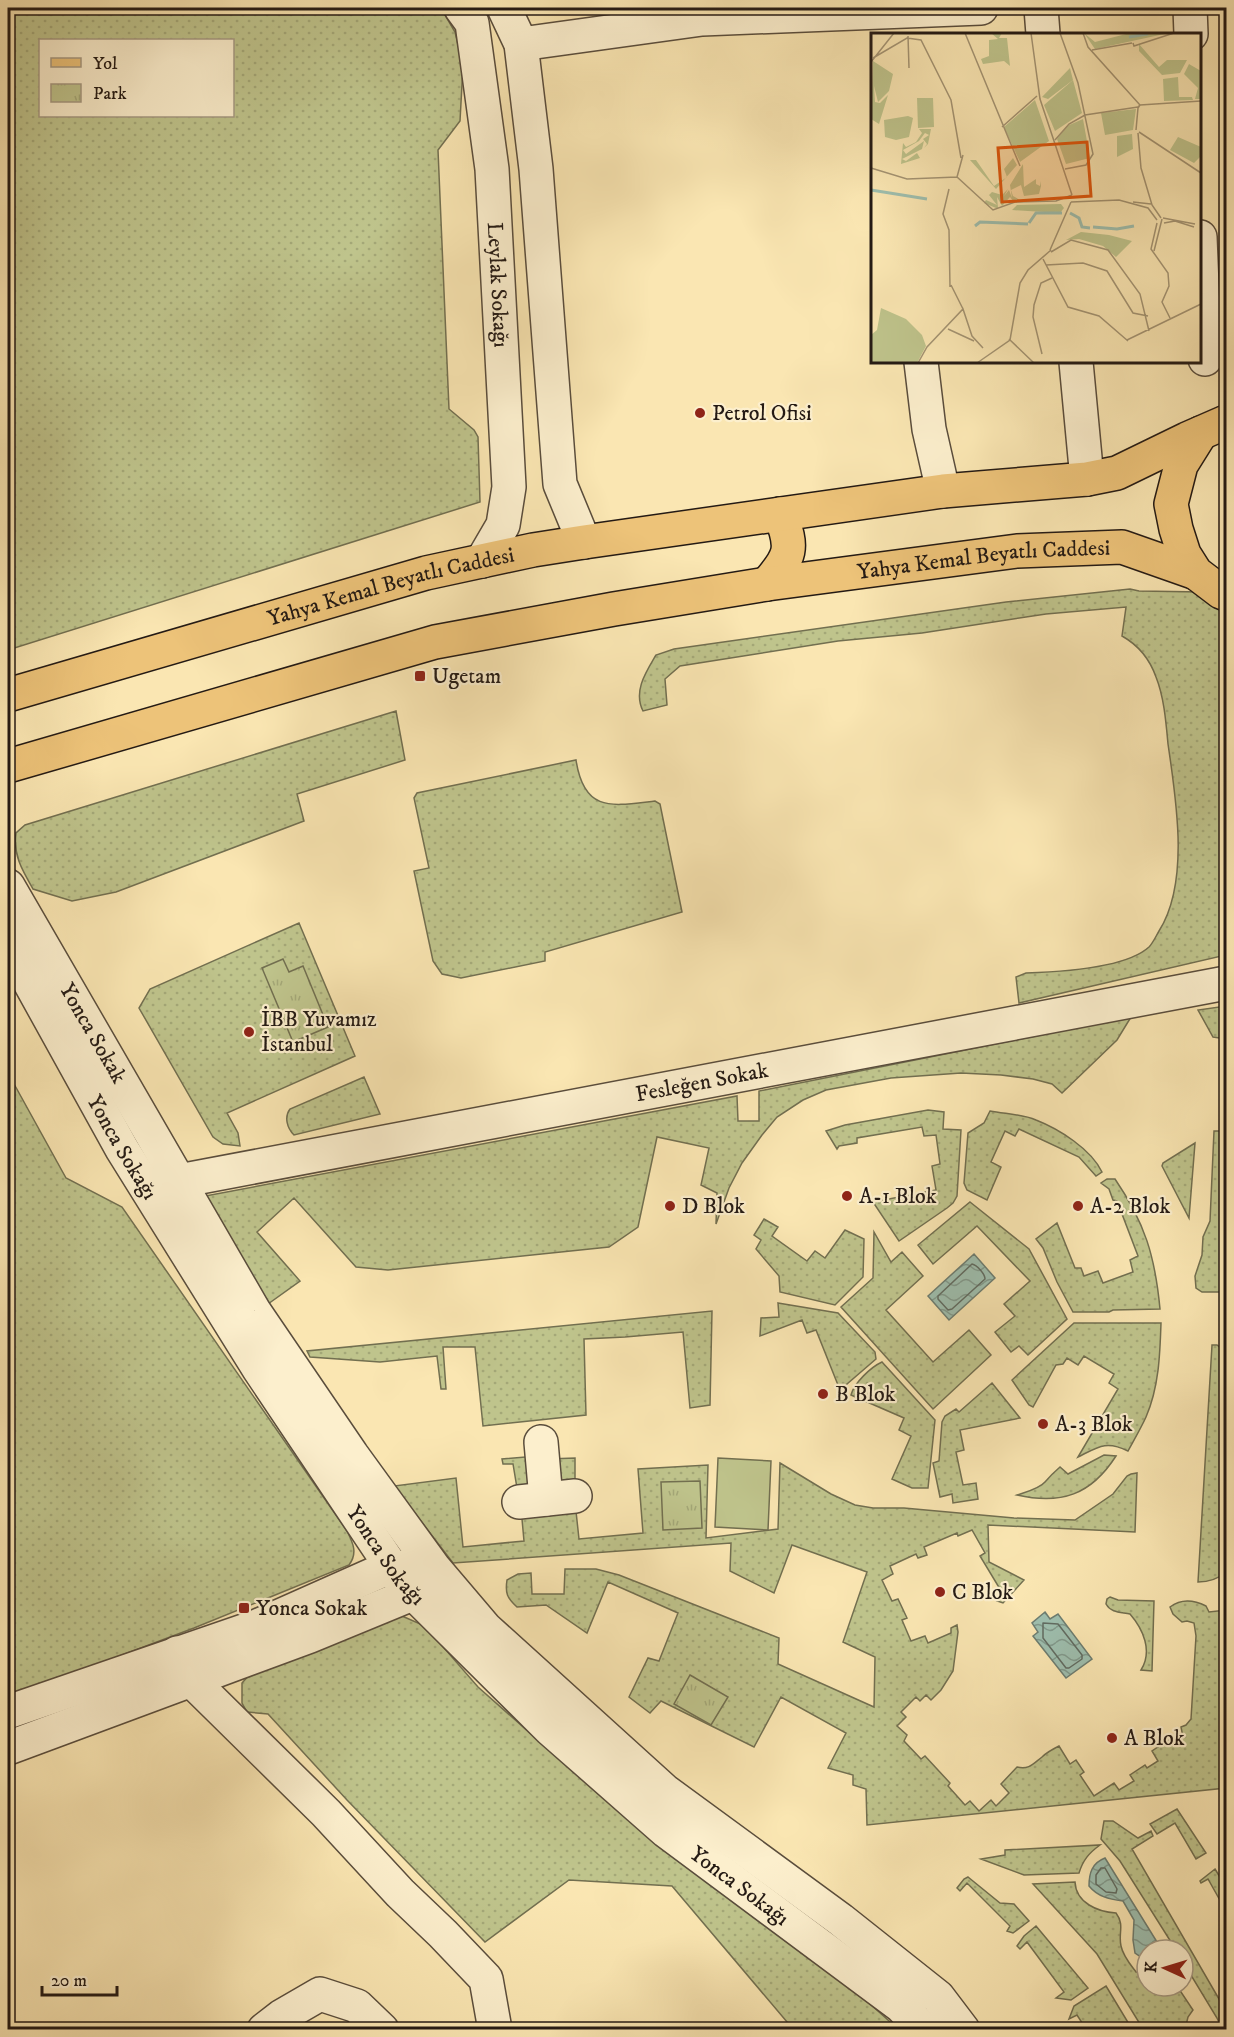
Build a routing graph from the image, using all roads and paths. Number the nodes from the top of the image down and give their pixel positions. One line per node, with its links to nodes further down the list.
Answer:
1 (461, 8): 19 (street, Leylak Sokağı)
2 (504, 8): 9 (street, Leylak Sokağı)
3 (981, 8): 6 (street)
4 (1041, 8): 7 (street)
5 (1190, 8): 8 (street)
6 (882, 18): 9 (street)
7 (1043, 33)
8 (1191, 33)
9 (521, 45): 18 (street, Leylak Sokağı)
10 (1201, 261): 11 (street)
11 (1205, 359)
12 (921, 363): 16 (street)
13 (1076, 363): 15 (street)
14 (1219, 424): 15 (main road, Yahya Kemal Beyatlı Caddesi); 21 (main road)
15 (1087, 479): 16 (main road, Yahya Kemal Beyatlı Caddesi)
16 (943, 491): 17 (main road, Yahya Kemal Beyatlı Caddesi)
17 (780, 514): 18 (main road, Yahya Kemal Beyatlı Caddesi); 20 (main road)
18 (584, 542): 19 (main road, Yahya Kemal Beyatlı Caddesi)
19 (482, 561): 22 (main road, Yahya Kemal Beyatlı Caddesi)
20 (767, 584): 21 (main road, Yahya Kemal Beyatlı Caddesi); 23 (main road, Yahya Kemal Beyatlı Caddesi)
21 (1218, 589)
22 (8, 695)
23 (8, 766)
24 (8, 886): 27 (street, Yonca Sokak)
25 (8, 943): 30 (street, Yonca Sokağı)
26 (1227, 983): 27 (street, Fesleğen Sokak)
27 (178, 1181): 31 (street, Yonca Sokağı)
28 (541, 1442): 29 (street)
29 (547, 1499)
30 (390, 1567): 31 (street); 32 (street, Yonca Sokağı); 33 (street)
31 (434, 1568): 32 (street); 40 (street, Yonca Sokağı)
32 (412, 1594): 33 (street); 39 (street, Yonca Sokağı)
33 (184, 1667): 34 (street); 35 (street); 38 (street)
34 (8, 1712)
35 (8, 1748)
36 (264, 2030): 37 (street)
37 (382, 2030)
38 (491, 2030)
39 (924, 2030)
40 (963, 2030)

